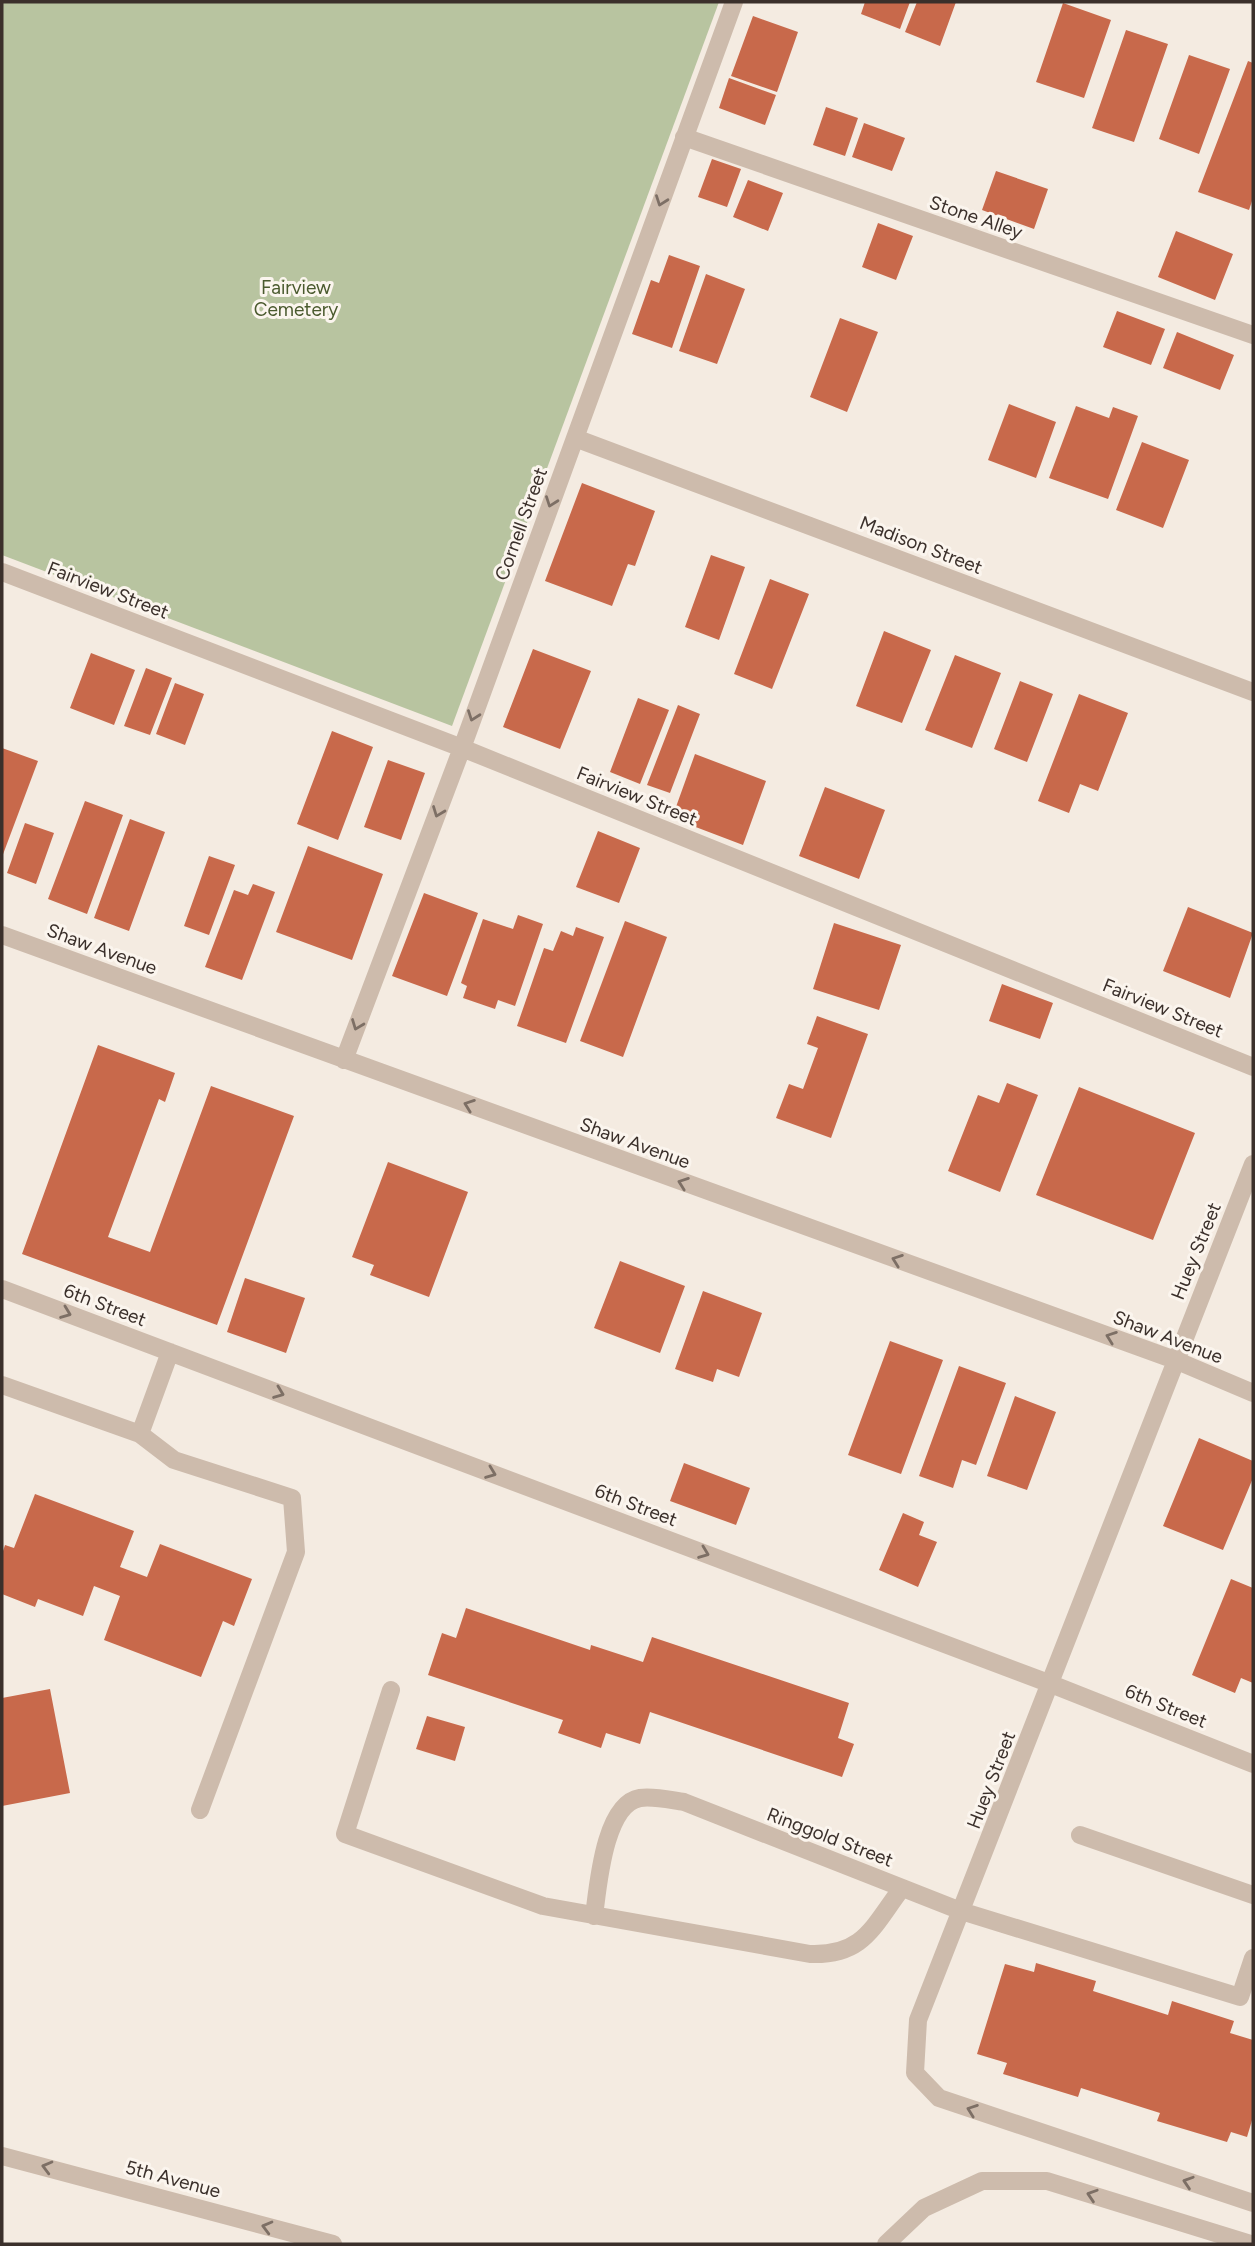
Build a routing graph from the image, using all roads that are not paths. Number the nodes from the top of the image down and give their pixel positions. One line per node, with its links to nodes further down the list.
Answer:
1 (734, 2): 2 (street, Cornell Street)
2 (684, 137): 3 (street, Stone Alley); 4 (street, Cornell Street, one-way to 4)
3 (1253, 335)
4 (575, 438): 6 (street, Madison Street); 7 (street, Cornell Street, one-way to 7)
5 (2, 572): 7 (street, Fairview Street)
6 (1253, 692)
7 (462, 748): 9 (street, Cornell Street, one-way to 9); 10 (street, Fairview Street)
8 (2, 935): 9 (street, Shaw Avenue)
9 (344, 1060): 14 (street, Shaw Avenue, one-way to 9)
10 (1253, 1067)
11 (1253, 1164): 14 (street, Huey Street)
12 (2, 1289): 13 (street, 6th Street, one-way to 13)
13 (170, 1353): 17 (street); 18 (street, 6th Street, one-way to 18)
14 (1175, 1360): 16 (street, Shaw Avenue); 18 (street, Huey Street)
15 (2, 1385): 17 (street)
16 (1253, 1393)
17 (140, 1434): 21 (street)
18 (1051, 1684): 20 (street, 6th Street); 25 (street, Huey Street)
19 (391, 1690): 26 (street)
20 (1253, 1763)
21 (200, 1810)
22 (1080, 1835): 24 (street)
23 (902, 1888): 25 (street, Ringgold Street); 26 (street); 26 (street, Ringgold Street)
24 (1253, 1895)
25 (961, 1911): 27 (street, Ringgold Street); 29 (street, Huey Street, one-way to 25)
26 (594, 1916)
27 (1253, 1958)
28 (2, 2156): 30 (street, 5th Avenue, one-way to 28)
29 (1253, 2203)
30 (333, 2244)
31 (886, 2244): 32 (street, one-way to 31)
32 (1251, 2244)

